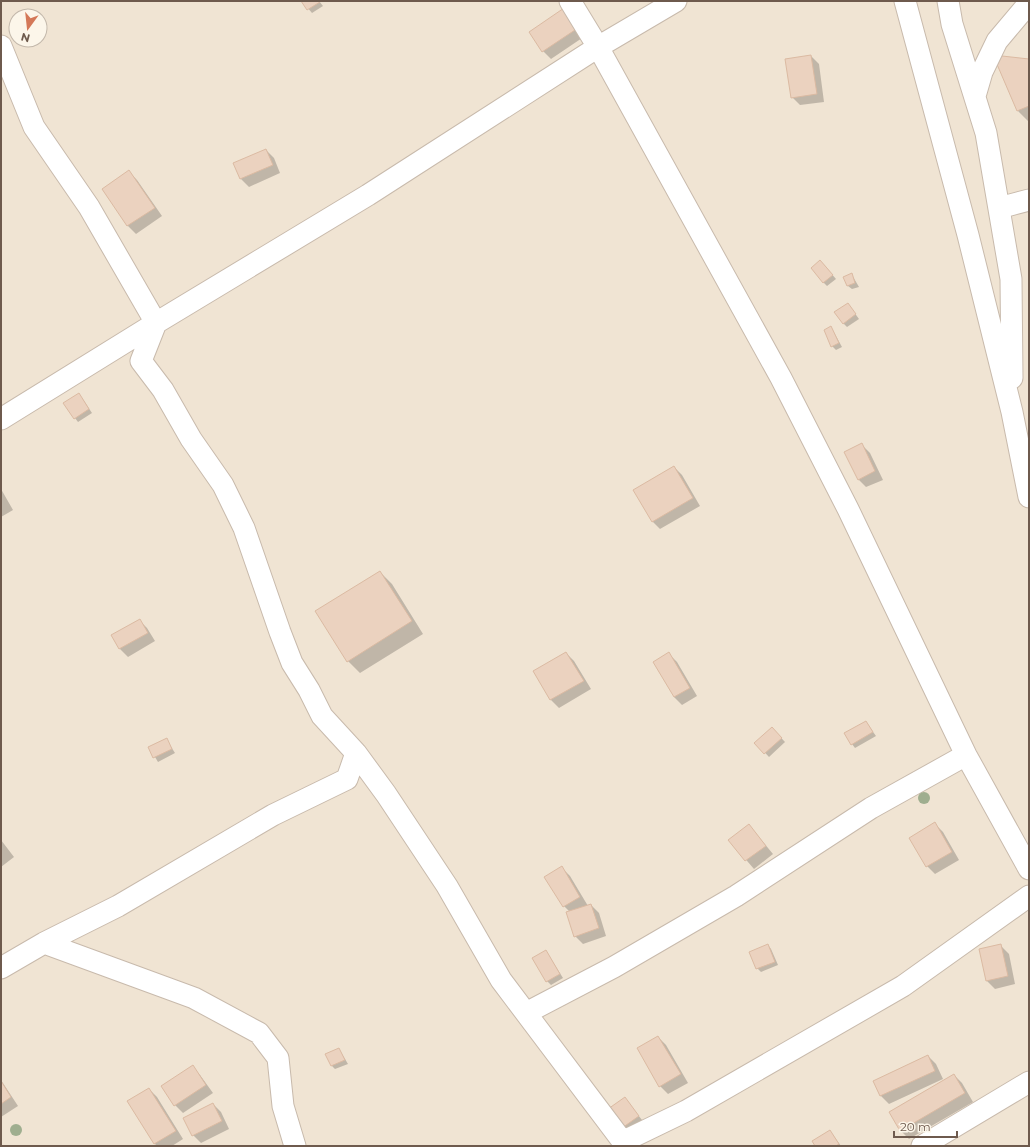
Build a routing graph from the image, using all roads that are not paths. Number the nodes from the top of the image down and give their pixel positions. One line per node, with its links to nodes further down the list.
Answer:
1 (570, 1): 6 (street)
2 (676, 1): 6 (street)
3 (905, 1): 12 (street)
4 (948, 1): 8 (street)
5 (1029, 3): 8 (street)
6 (598, 47): 11 (street); 17 (street)
7 (2, 48): 11 (street)
8 (974, 96): 10 (street)
9 (1029, 200): 10 (street)
10 (999, 208): 12 (street)
11 (156, 323): 13 (street); 16 (street)
12 (1012, 412): 14 (street)
13 (1, 420)
14 (1026, 469): 15 (street)
15 (1029, 497)
16 (356, 752): 18 (street); 19 (street)
17 (966, 755): 20 (street); 24 (street)
18 (347, 779): 19 (street); 22 (street)
19 (386, 794): 24 (street)
20 (1029, 869)
21 (1029, 896): 26 (street)
22 (44, 943): 23 (street); 27 (street)
23 (1, 968)
24 (526, 1013): 26 (street)
25 (1029, 1082): 28 (street)
26 (624, 1144)
27 (295, 1146)
28 (922, 1146)

